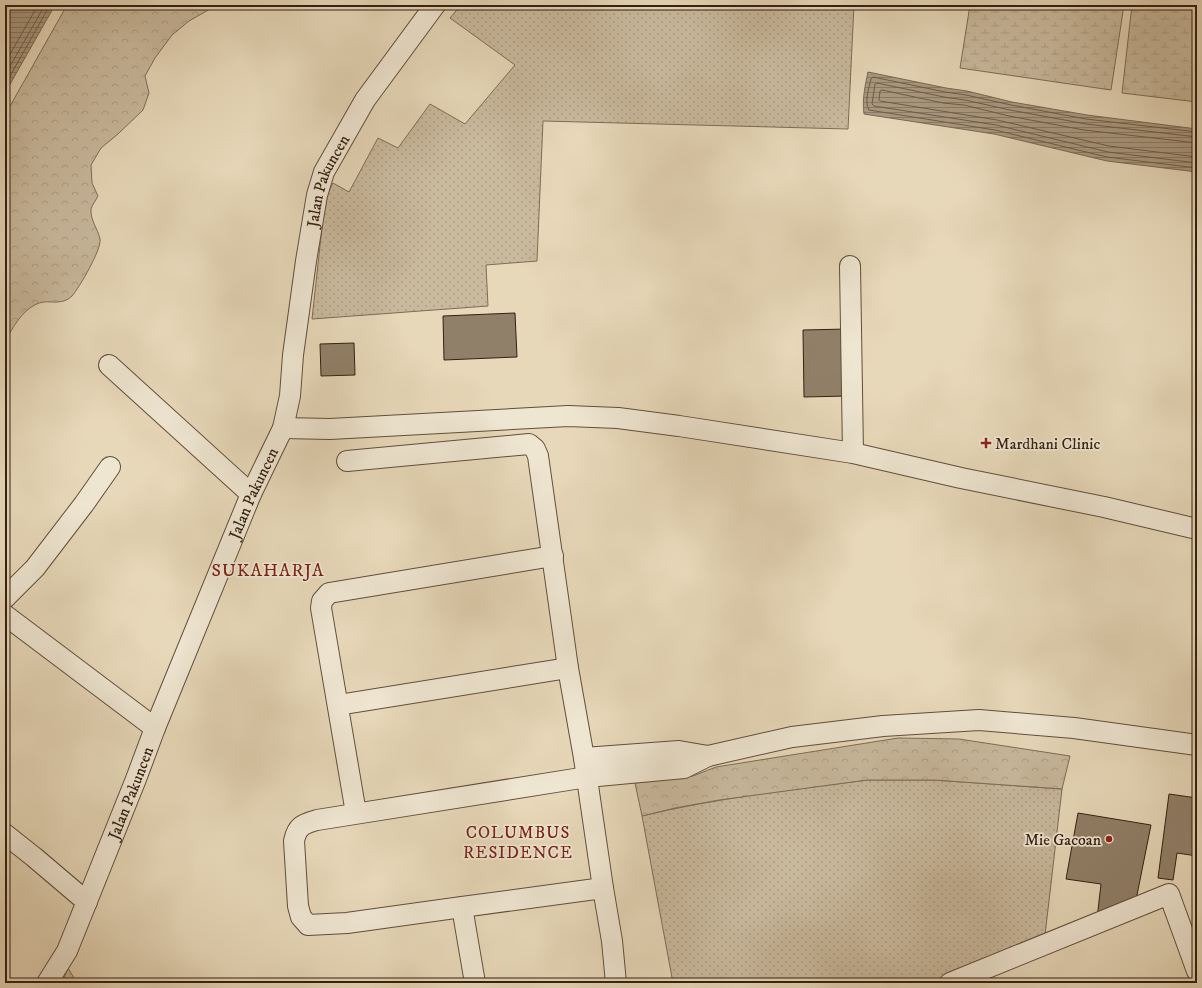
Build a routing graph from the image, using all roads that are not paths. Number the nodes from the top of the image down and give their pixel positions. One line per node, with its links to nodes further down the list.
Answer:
1 (435, 5): 4 (street, Jalan Pakuncen)
2 (850, 266): 5 (street)
3 (109, 365): 8 (street)
4 (283, 428): 5 (street); 8 (street, Jalan Pakuncen)
5 (853, 453): 9 (street)
6 (347, 461): 10 (street)
7 (110, 467): 11 (street)
8 (251, 494): 15 (street, Jalan Pakuncen)
9 (1197, 529)
10 (553, 556): 13 (street); 14 (street)
11 (5, 598)
12 (5, 615): 15 (street)
13 (568, 668): 14 (street); 17 (street)
14 (338, 705): 18 (street)
15 (155, 728): 21 (street, Jalan Pakuncen)
16 (1197, 745): 17 (street)
17 (586, 768): 18 (street); 20 (street)
18 (356, 813): 22 (street)
19 (5, 834): 21 (street)
20 (602, 888): 22 (street); 26 (street)
21 (87, 902): 24 (street, Jalan Pakuncen)
22 (462, 906): 25 (street)
23 (1197, 971): 27 (street)
24 (47, 983)
25 (475, 983)
26 (616, 983)
27 (950, 983)

